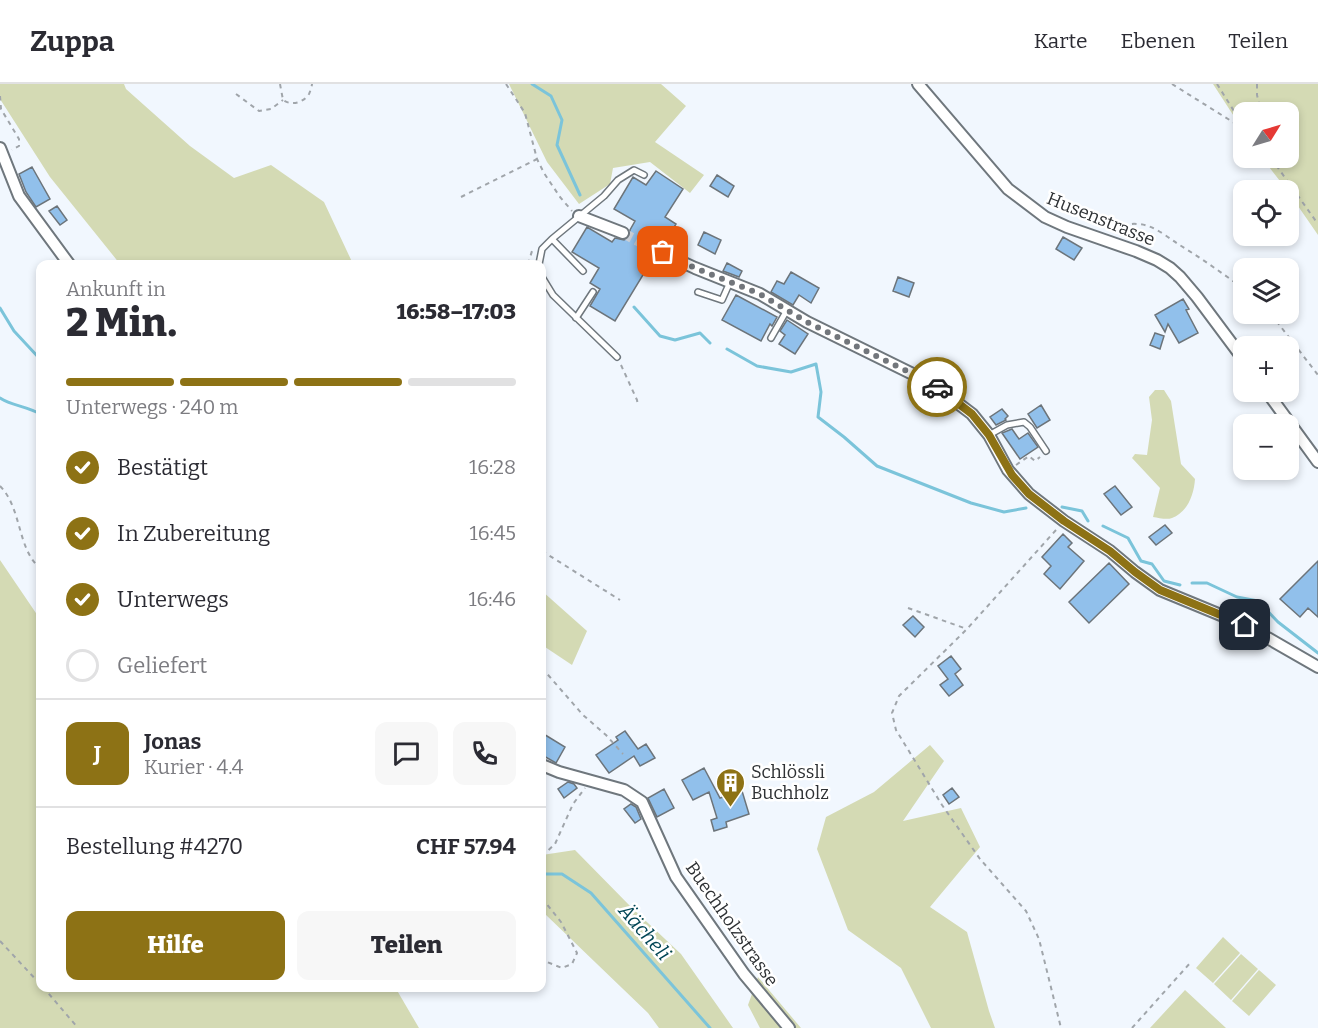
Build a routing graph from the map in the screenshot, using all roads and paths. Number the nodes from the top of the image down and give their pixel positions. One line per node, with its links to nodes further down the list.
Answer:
1 (280, 84): 10 (path)
2 (312, 84): 10 (path)
3 (506, 84): 15 (path)
4 (918, 84): 23 (street, Husenstrasse)
5 (1172, 84): 13 (path)
6 (1217, 84): 12 (path)
7 (1257, 84): 11 (path)
8 (236, 94): 10 (path)
9 (0, 96): 14 (path)
10 (283, 100)
11 (1259, 102)
12 (1233, 110)
13 (1233, 121)
14 (0, 149): 26 (street)
15 (537, 159): 18 (path); 19 (path)
16 (1279, 168): 20 (path)
17 (644, 175): 19 (lane)
18 (461, 197)
19 (579, 216): 21 (street); 22 (lane)
20 (1318, 224)
21 (623, 233)
22 (552, 239): 27 (lane); 29 (lane)
23 (1114, 243): 30 (path); 39 (street, Husenstrasse)
24 (649, 247): 25 (street)
25 (663, 252): 28 (lane); 31 (street)
26 (66, 260)
27 (540, 260)
28 (651, 268)
29 (583, 271)
30 (1233, 281)
31 (730, 282): 34 (lane); 35 (street)
32 (546, 284): 36 (lane)
33 (593, 292): 36 (lane)
34 (698, 292)
35 (787, 310): 38 (lane); 44 (street)
36 (576, 318): 40 (lane)
37 (1280, 324): 41 (path)
38 (771, 338)
39 (1233, 346)
40 (617, 357): 43 (path)
41 (1318, 375)
42 (1274, 402): 47 (street)
43 (638, 406)
44 (989, 435): 45 (lane); 48 (street)
45 (1046, 451)
46 (1032, 459): 48 (path)
47 (1318, 462)
48 (1008, 470): 50 (street)
49 (0, 486): 52 (path)
50 (1064, 521): 55 (path); 56 (street)
51 (546, 554): 53 (path)
52 (36, 563)
53 (620, 600)
54 (908, 608): 55 (path)
55 (967, 629): 70 (path)
56 (1318, 667)
57 (546, 674): 58 (path)
58 (623, 754)
59 (546, 767): 60 (street, Buechholzstrasse)
60 (590, 781): 61 (path); 69 (street, Buechholzstrasse)
61 (546, 852)
62 (546, 903): 64 (path)
63 (0, 941): 66 (path)
64 (546, 962)
65 (1191, 962): 71 (path)
66 (36, 980)
67 (47, 992): 68 (path)
68 (78, 1028)
69 (789, 1028)
70 (1061, 1028)
71 (1132, 1028)

